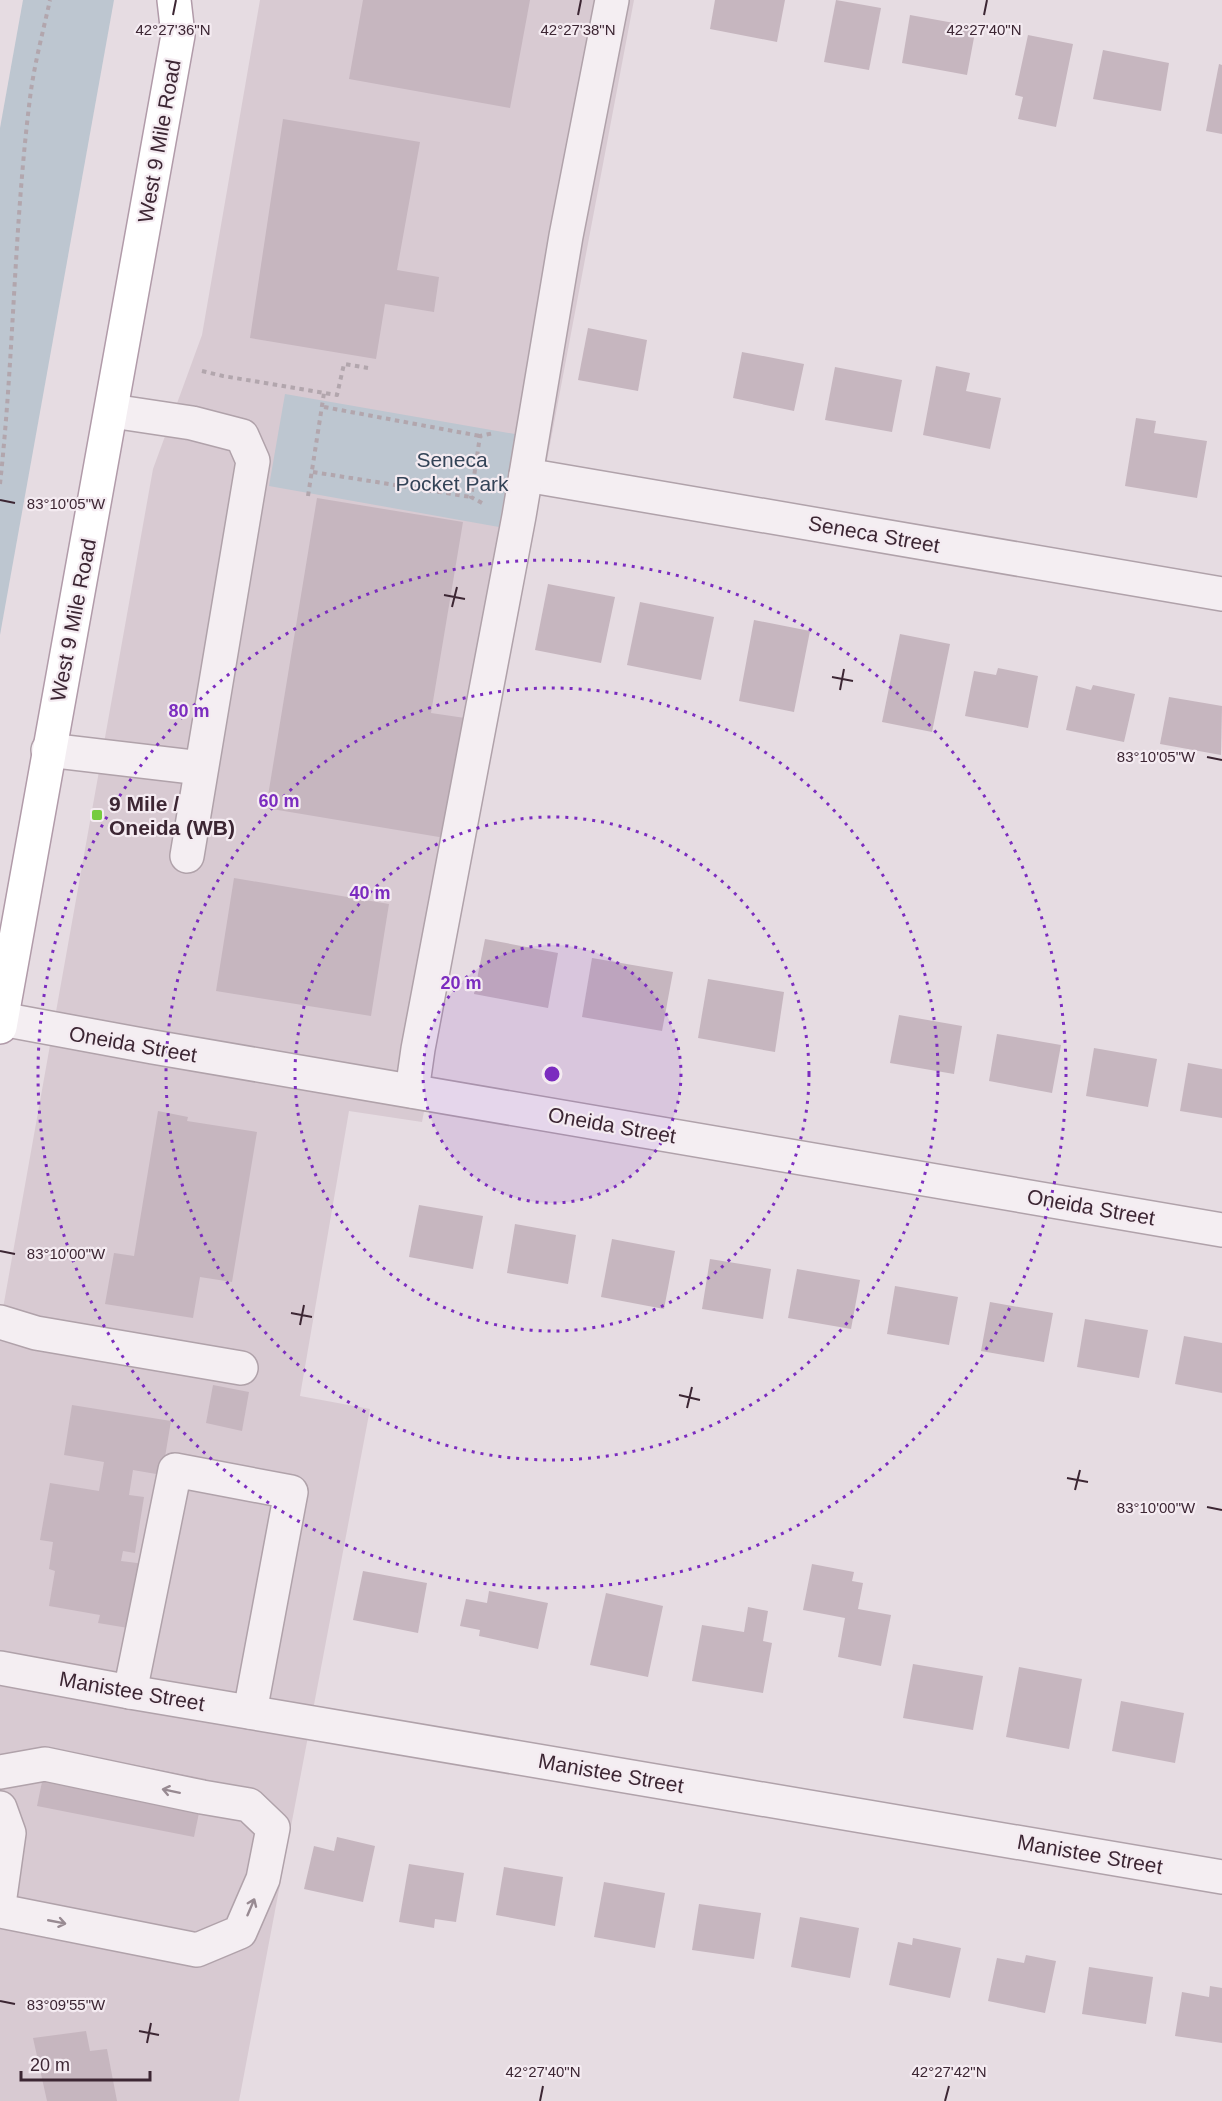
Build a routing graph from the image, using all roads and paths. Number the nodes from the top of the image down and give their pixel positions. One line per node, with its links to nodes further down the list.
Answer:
1 (50, 0): 15 (path)
2 (174, 0): 5 (main road, West 9 Mile Road)
3 (199, 0): 5 (main road, West 9 Mile Road)
4 (612, 0): 14 (street)
5 (178, 35): 10 (main road, West 9 Mile Road)
6 (368, 368): 8 (path)
7 (202, 370): 8 (path)
8 (324, 393): 9 (path)
9 (324, 407): 12 (path); 13 (path)
10 (112, 411): 20 (main road, West 9 Mile Road); 21 (street)
11 (502, 432): 12 (path)
12 (480, 436): 17 (path)
13 (313, 472): 16 (path); 17 (path)
14 (526, 475): 19 (street, Seneca Street); 24 (street)
15 (0, 484)
16 (308, 496)
17 (471, 497): 18 (path)
18 (489, 508)
19 (1222, 594)
20 (48, 750): 21 (street); 23 (main road, West 9 Mile Road)
21 (201, 768): 22 (street)
22 (187, 856)
23 (1, 1023): 24 (street, Oneida Street)
24 (412, 1091): 25 (street, Oneida Street)
25 (1222, 1230)
26 (0, 1322): 27 (street)
27 (241, 1368)
28 (0, 1668): 29 (street, Manistee Street)
29 (130, 1692): 30 (street, Manistee Street); 30 (street)
30 (250, 1712): 33 (street, Manistee Street)
31 (0, 1772): 35 (street, one-way to 31)
32 (0, 1808): 34 (street)
33 (1222, 1877)
34 (0, 1897)
35 (0, 1911)

